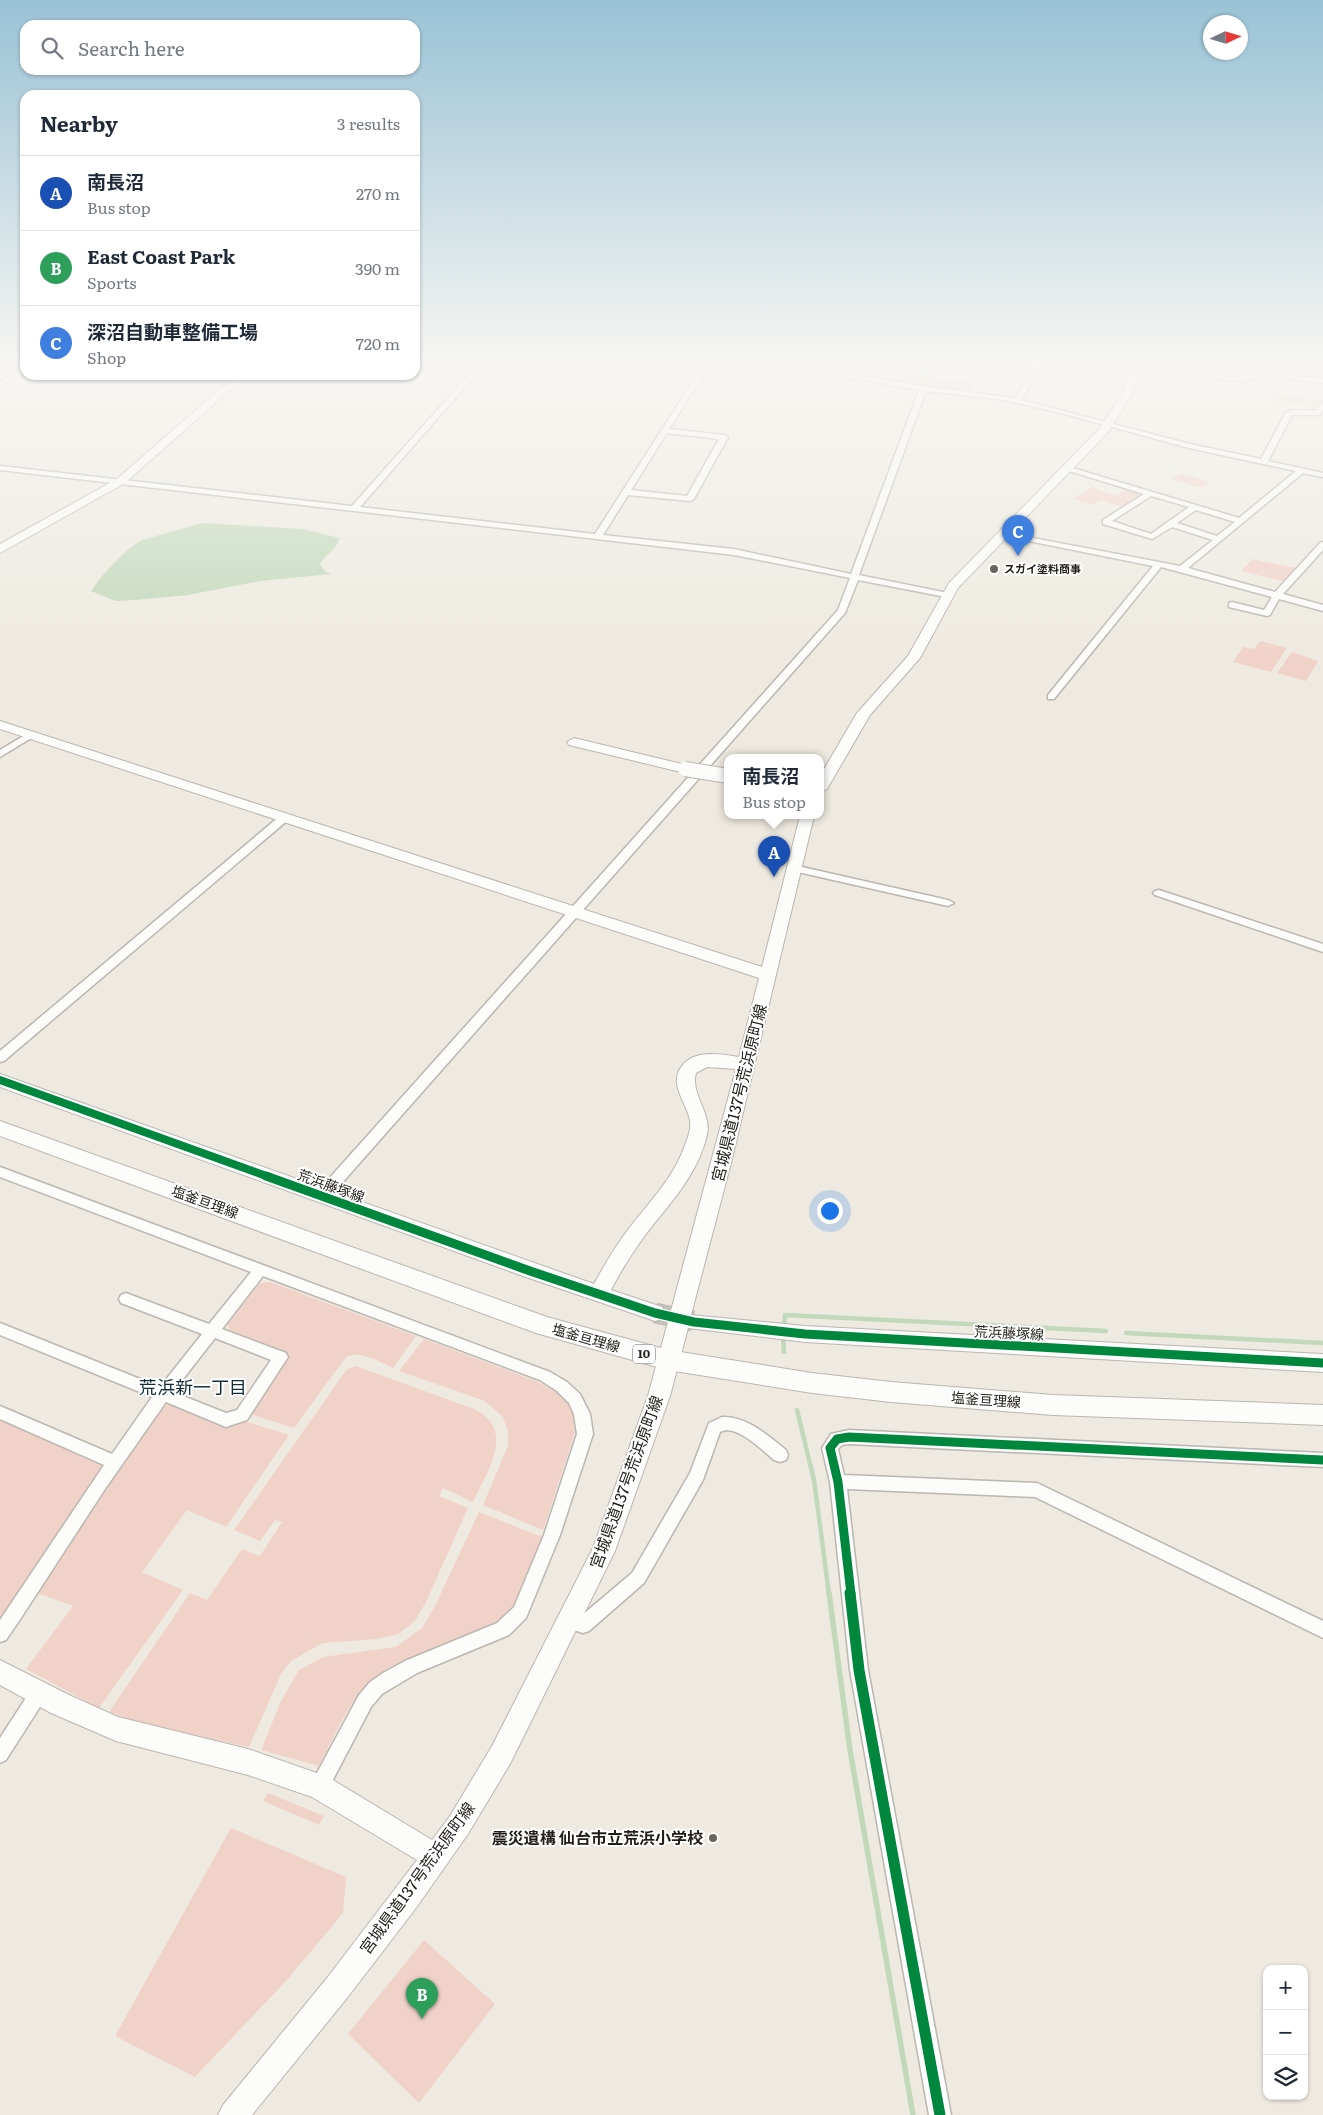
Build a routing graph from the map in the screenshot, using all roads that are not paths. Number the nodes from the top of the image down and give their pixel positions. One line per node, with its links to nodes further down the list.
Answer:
1 (142, 463): 12 (street)
2 (395, 463): 16 (street)
3 (644, 463): 13 (street)
4 (710, 463): 13 (street)
5 (896, 463): 26 (street)
6 (1074, 463): 9 (street)
7 (1266, 463): 10 (street)
8 (0, 468): 12 (street)
9 (1069, 468): 14 (street); 19 (street)
10 (1302, 470): 11 (street); 17 (street)
11 (1323, 475)
12 (121, 481): 16 (street); 23 (street)
13 (626, 492): 20 (street)
14 (1150, 493): 15 (street); 18 (street)
15 (1195, 507): 17 (street); 18 (street)
16 (355, 508): 20 (street)
17 (1238, 520): 21 (street)
18 (1171, 524): 21 (street)
19 (1004, 534): 24 (street); 28 (street)
20 (598, 536): 26 (street)
21 (1216, 538): 25 (street)
22 (1323, 544): 27 (street)
23 (0, 549)
24 (1158, 565): 25 (street); 31 (street)
25 (1182, 569): 27 (street)
26 (856, 576): 28 (street); 43 (street)
27 (1277, 595): 29 (street); 30 (street)
28 (948, 596): 37 (street)
29 (1232, 606)
30 (1323, 608)
31 (1051, 697)
32 (0, 725): 33 (street)
33 (30, 735): 35 (street); 38 (street)
34 (574, 742): 36 (street, bridge)
35 (0, 754)
36 (724, 775)
37 (824, 782)
38 (284, 818): 43 (street); 46 (street)
39 (806, 819): 40 (street, 宮城県道137号荒浜原町線)
40 (793, 868): 42 (street); 45 (street, 宮城県道137号荒浜原町線)
41 (1159, 893): 44 (street)
42 (948, 903)
43 (574, 912): 45 (street); 51 (street)
44 (1323, 948)
45 (768, 975): 47 (street, 宮城県道137号荒浜原町線)
46 (0, 1058)
47 (746, 1064): 53 (street); 59 (street, 宮城県道137号荒浜原町線)
48 (0, 1080): 51 (street, 荒浜藤塚線)
49 (0, 1128): 59 (main road, 塩釜亘理線 / 10)
50 (0, 1172): 52 (street)
51 (322, 1196): 53 (street, 荒浜藤塚線)
52 (262, 1269): 58 (street); 74 (street)
53 (599, 1293): 55 (street, 荒浜藤塚線)
54 (126, 1299): 58 (street)
55 (655, 1312)
56 (694, 1322): 60 (street, 荒浜藤塚線)
57 (0, 1329): 61 (street)
58 (213, 1331): 61 (street); 61 (street)
59 (668, 1360): 63 (main road, 塩釜亘理線 / 10); 68 (street, 宮城県道137号荒浜原町線)
60 (1323, 1363)
61 (162, 1395): 66 (street)
62 (0, 1412): 66 (street)
63 (1323, 1415)
64 (780, 1455): 68 (street)
65 (1323, 1460): 67 (street)
66 (114, 1462): 70 (street)
67 (838, 1482): 69 (street); 77 (street)
68 (570, 1621): 75 (street, 宮城県道137号荒浜原町線)
69 (1323, 1630)
70 (0, 1634)
71 (0, 1672): 72 (street)
72 (39, 1693): 73 (street); 74 (street)
73 (0, 1754)
74 (319, 1786): 75 (street)
75 (436, 1857): 76 (street, 宮城県道137号荒浜原町線)
76 (233, 2115)
77 (940, 2115)

